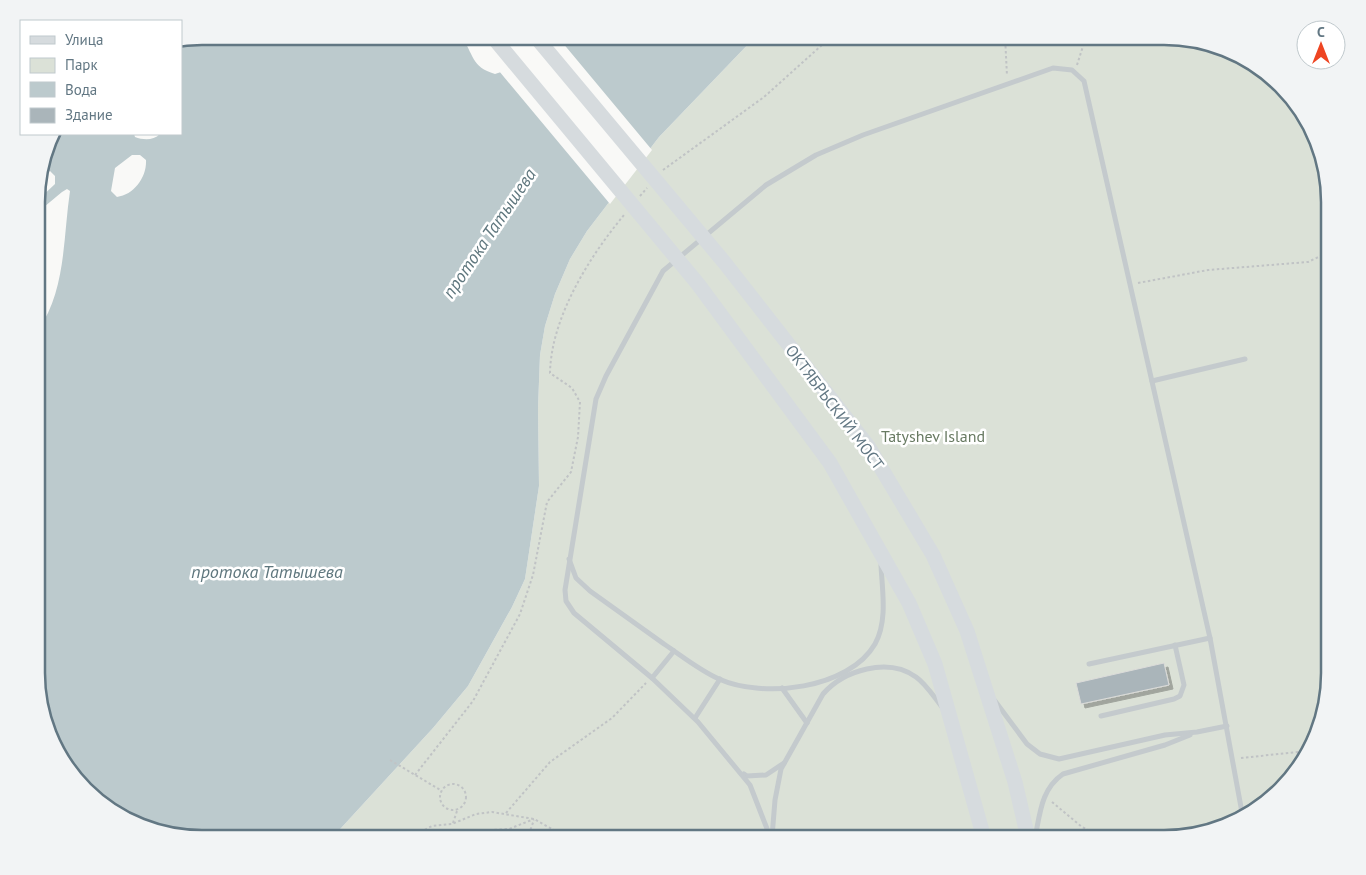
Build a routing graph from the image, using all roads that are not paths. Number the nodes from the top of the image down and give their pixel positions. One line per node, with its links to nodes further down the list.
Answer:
1 (499, 45): 5 (main road)
2 (543, 45): 14 (main road, ОКТЯБРЬСКИЙ МОСТ)
3 (1245, 358): 4 (lane)
4 (1152, 381): 6 (lane); 7 (lane)
5 (881, 552): 13 (lane); 17 (main road)
6 (569, 557): 9 (lane); 11 (lane)
7 (1210, 638): 8 (lane); 19 (lane)
8 (1175, 645): 10 (lane); 15 (lane)
9 (674, 651): 11 (lane); 12 (lane)
10 (1089, 664)
11 (652, 678): 16 (lane)
12 (720, 679): 13 (lane); 16 (lane)
13 (782, 688): 18 (lane)
14 (987, 689): 20 (lane); 27 (main road, ОКТЯБРЬСКИЙ МОСТ)
15 (1101, 716)
16 (695, 718): 22 (lane)
17 (953, 721): 18 (lane); 26 (main road)
18 (807, 723): 21 (lane)
19 (1227, 726): 20 (lane); 23 (lane)
20 (1197, 732): 28 (lane)
21 (784, 762): 22 (lane); 25 (lane)
22 (740, 770): 24 (lane)
23 (1242, 809)
24 (768, 830)
25 (772, 830)
26 (982, 830)
27 (1026, 830)
28 (1037, 830)

